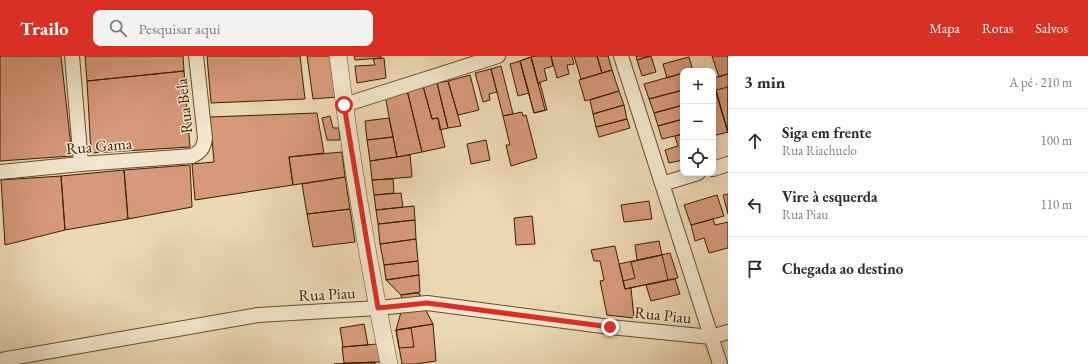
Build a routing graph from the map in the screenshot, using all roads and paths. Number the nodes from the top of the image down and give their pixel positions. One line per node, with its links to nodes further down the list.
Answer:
1 (72, 56): 8 (street)
2 (196, 56): 7 (street, Rua Bela)
3 (338, 56): 6 (street)
4 (498, 56): 6 (street)
5 (621, 56): 13 (street)
6 (344, 105): 14 (street)
7 (200, 152): 8 (street, Rua Gama)
8 (82, 164): 11 (street, Rua Gama)
9 (728, 164): 10 (street)
10 (716, 167)
11 (0, 172)
12 (688, 176): 13 (street)
13 (662, 184): 16 (street)
14 (378, 308): 16 (street, Rua Piau); 17 (street, Rua Piau); 18 (street)
15 (728, 332): 16 (street, Rua Piau)
16 (711, 337): 19 (street)
17 (0, 360)
18 (389, 364)
19 (720, 364)

